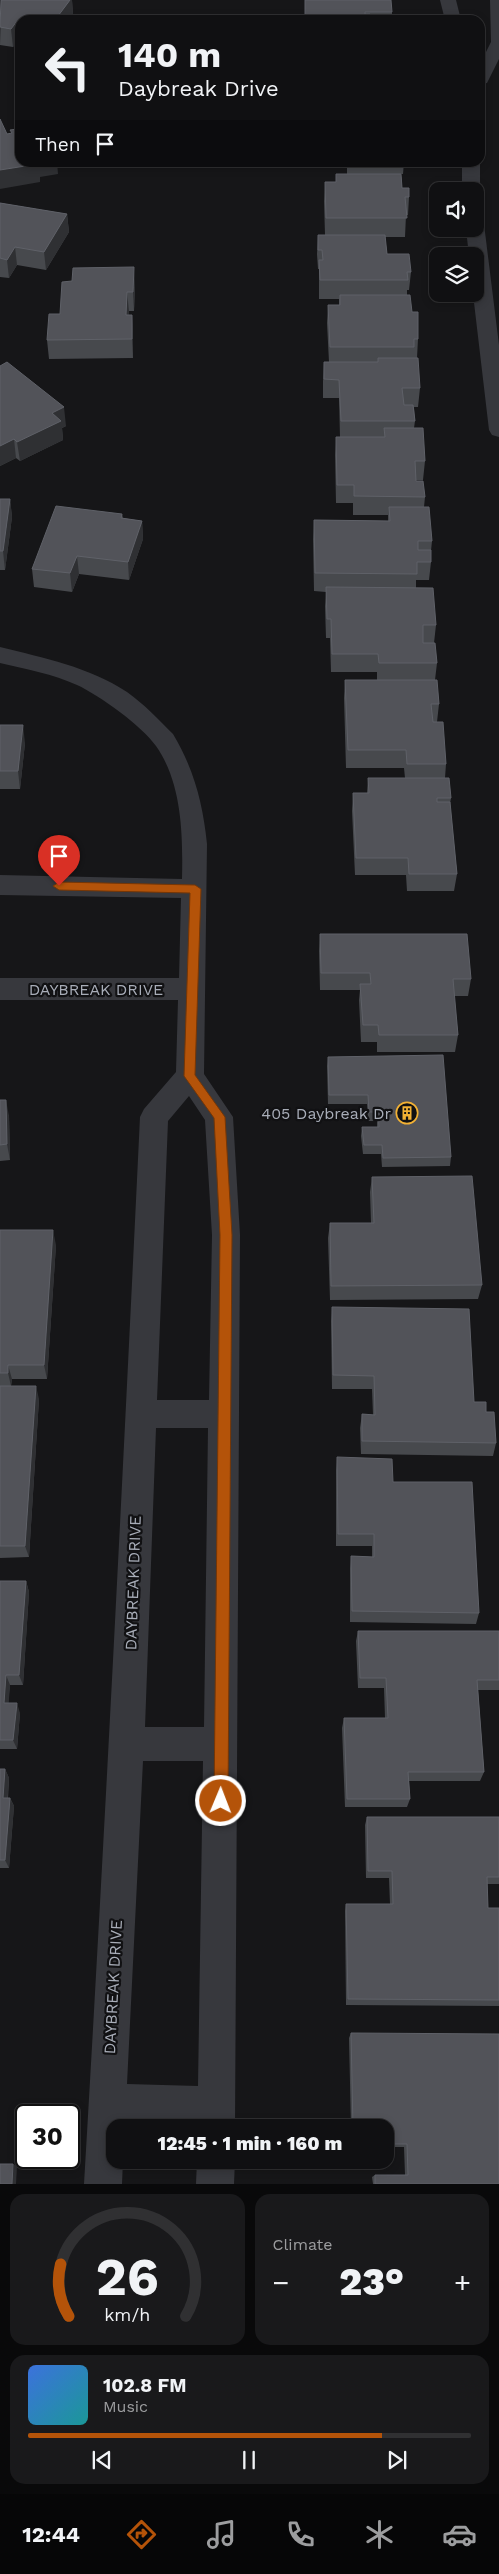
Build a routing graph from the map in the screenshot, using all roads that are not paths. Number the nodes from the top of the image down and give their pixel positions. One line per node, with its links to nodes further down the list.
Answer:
1 (448, 0): 3 (street)
2 (498, 0): 4 (street)
3 (452, 15)
4 (485, 70)
5 (471, 167): 6 (street)
6 (471, 182)
7 (477, 237): 8 (street)
8 (494, 340): 9 (street)
9 (499, 430)
10 (0, 655): 12 (street)
11 (0, 885): 12 (street)
12 (195, 889): 14 (street)
13 (0, 988): 14 (street, DAYBREAK DRIVE)
14 (192, 989): 15 (street)
15 (190, 1076): 16 (street, DAYBREAK DRIVE); 17 (street)
16 (140, 1414): 17 (street); 18 (street, DAYBREAK DRIVE)
17 (226, 1414): 19 (street)
18 (127, 1744): 19 (street); 20 (street, DAYBREAK DRIVE)
19 (222, 1744): 21 (street)
20 (106, 2103): 21 (street); 23 (street, DAYBREAK DRIVE)
21 (216, 2116)
22 (216, 2169): 24 (street)
23 (103, 2184)
24 (215, 2184)

